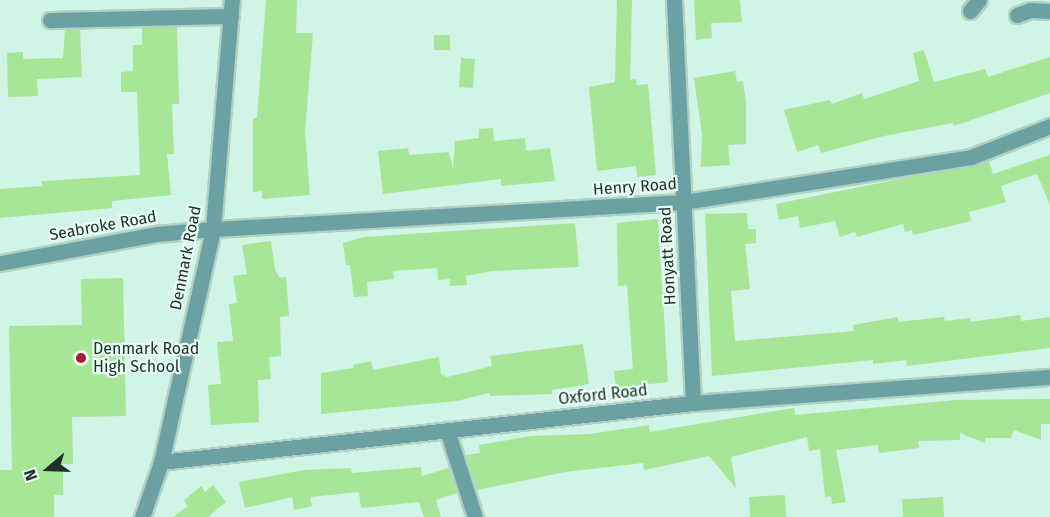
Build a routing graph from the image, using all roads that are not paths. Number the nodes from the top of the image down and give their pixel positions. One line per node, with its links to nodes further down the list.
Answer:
1 (232, 0): 5 (street, Denmark Road)
2 (674, 0): 8 (street, Honyatt Road)
3 (1050, 11): 4 (street)
4 (1017, 15)
5 (231, 16): 6 (street); 9 (street, Denmark Road)
6 (50, 20)
7 (1050, 126): 8 (street, Henry Road)
8 (684, 202): 9 (street, Henry Road); 12 (street, Honyatt Road)
9 (213, 229): 10 (street, Seabroke Road); 14 (street, Denmark Road)
10 (0, 263)
11 (1050, 377): 12 (street, Oxford Road)
12 (693, 403): 13 (street, Oxford Road)
13 (447, 430): 14 (street, Oxford Road); 16 (street)
14 (161, 462): 15 (street, Denmark Road)
15 (142, 517)
16 (475, 517)

